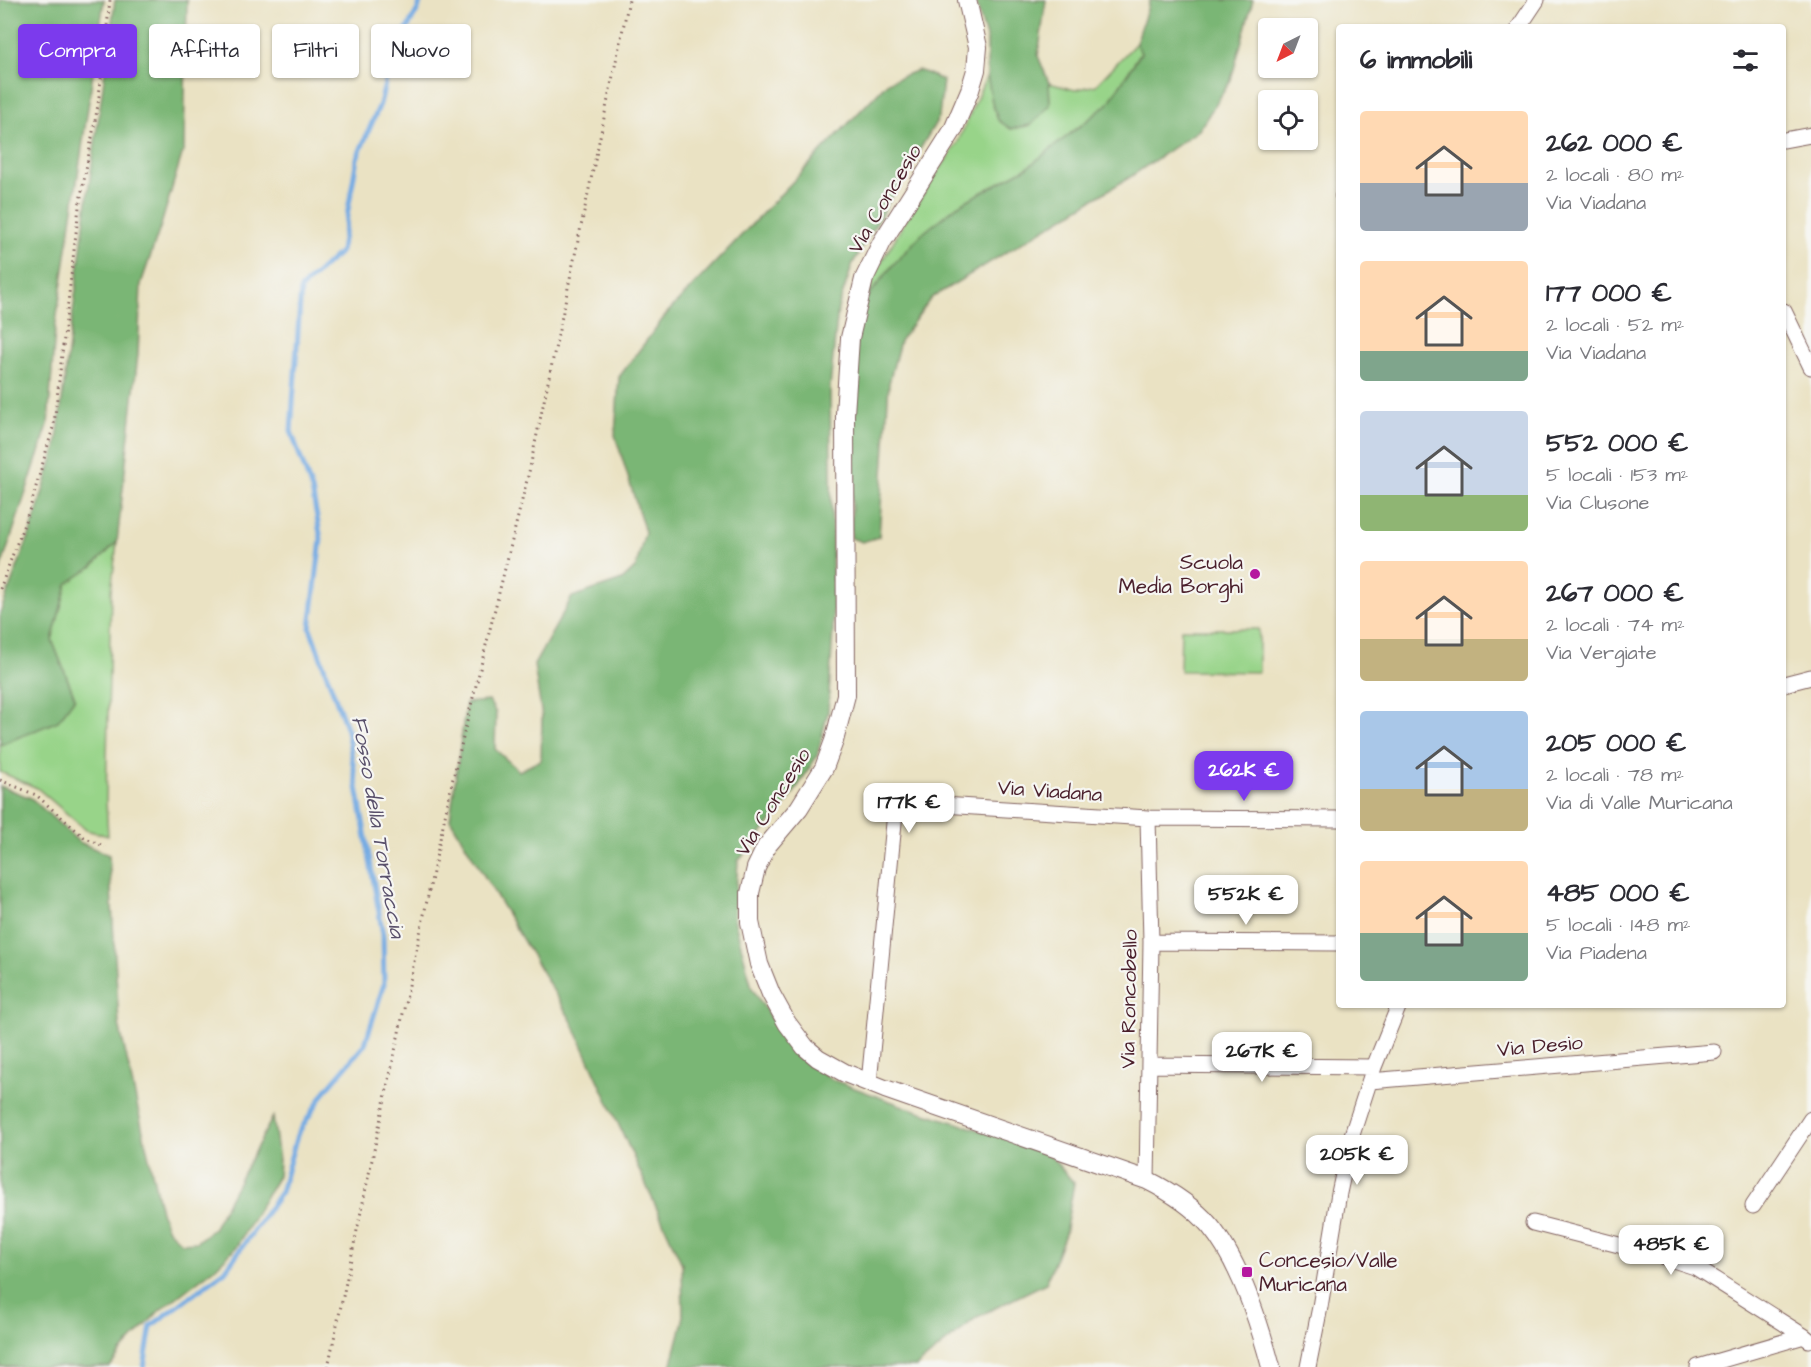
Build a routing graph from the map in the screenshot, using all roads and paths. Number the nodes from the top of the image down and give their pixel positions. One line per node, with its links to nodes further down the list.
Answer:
1 (110, 0): 10 (path)
2 (629, 0): 29 (path)
3 (967, 0): 23 (street, Via Concesio)
4 (1537, 0): 5 (street)
5 (1521, 24)
6 (1811, 135): 7 (street)
7 (1786, 140)
8 (1786, 315): 9 (street)
9 (1811, 367)
10 (0, 589)
11 (1811, 677): 12 (street)
12 (1786, 683)
13 (0, 780): 16 (path)
14 (1148, 818): 15 (street, Via Viadana); 17 (street, Via Roncobello); 23 (street, Via Viadana)
15 (1336, 819)
16 (105, 847)
17 (1151, 942): 18 (street); 21 (street, Via Roncobello)
18 (1336, 943)
19 (1398, 1008): 22 (street)
20 (1714, 1052): 22 (street, Via Desio)
21 (1150, 1065): 22 (street, Via Desio); 25 (street, Via Roncobello)
22 (1372, 1074): 31 (street)
23 (869, 1083): 25 (street, Via Concesio)
24 (1811, 1119): 26 (street)
25 (1147, 1180): 30 (street, Via Concesio)
26 (1753, 1206)
27 (1533, 1223): 28 (street)
28 (1808, 1339): 32 (street)
29 (328, 1367)
30 (1271, 1367)
31 (1308, 1367)
32 (1698, 1367)

